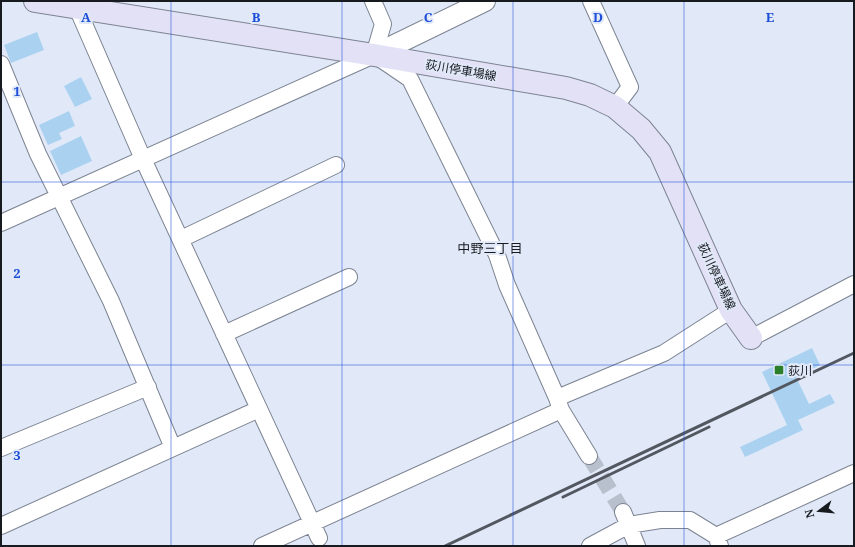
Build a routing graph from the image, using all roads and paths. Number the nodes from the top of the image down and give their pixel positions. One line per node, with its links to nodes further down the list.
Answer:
1 (35, 1): 5 (main road, 荻川停車場線)
2 (373, 1): 6 (street)
3 (485, 1): 6 (street)
4 (591, 1): 8 (street)
5 (75, 4): 6 (main road, 荻川停車場線); 9 (street)
6 (374, 54): 8 (main road, 荻川停車場線); 9 (street); 20 (street)
7 (1, 64): 11 (street)
8 (615, 107): 16 (main road, 荻川停車場線)
9 (143, 159): 11 (street); 13 (street)
10 (336, 165): 13 (street)
11 (60, 196): 12 (street); 19 (street)
12 (1, 223)
13 (180, 239): 17 (street)
14 (349, 277): 17 (street)
15 (854, 284): 18 (street)
16 (731, 310): 18 (main road, 荻川停車場線); 20 (street)
17 (224, 334): 21 (street)
18 (751, 338)
19 (148, 387): 22 (street); 23 (street)
20 (559, 404): 24 (street); 27 (street)
21 (259, 410): 23 (street); 27 (street)
22 (1, 448)
23 (173, 448): 28 (street)
24 (589, 456)
25 (854, 473): 30 (street)
26 (626, 519): 30 (street); 32 (street); 33 (street)
27 (312, 523): 29 (street); 31 (street)
28 (1, 526)
29 (319, 538)
30 (718, 541)
31 (262, 546)
32 (590, 546)
33 (637, 546)

